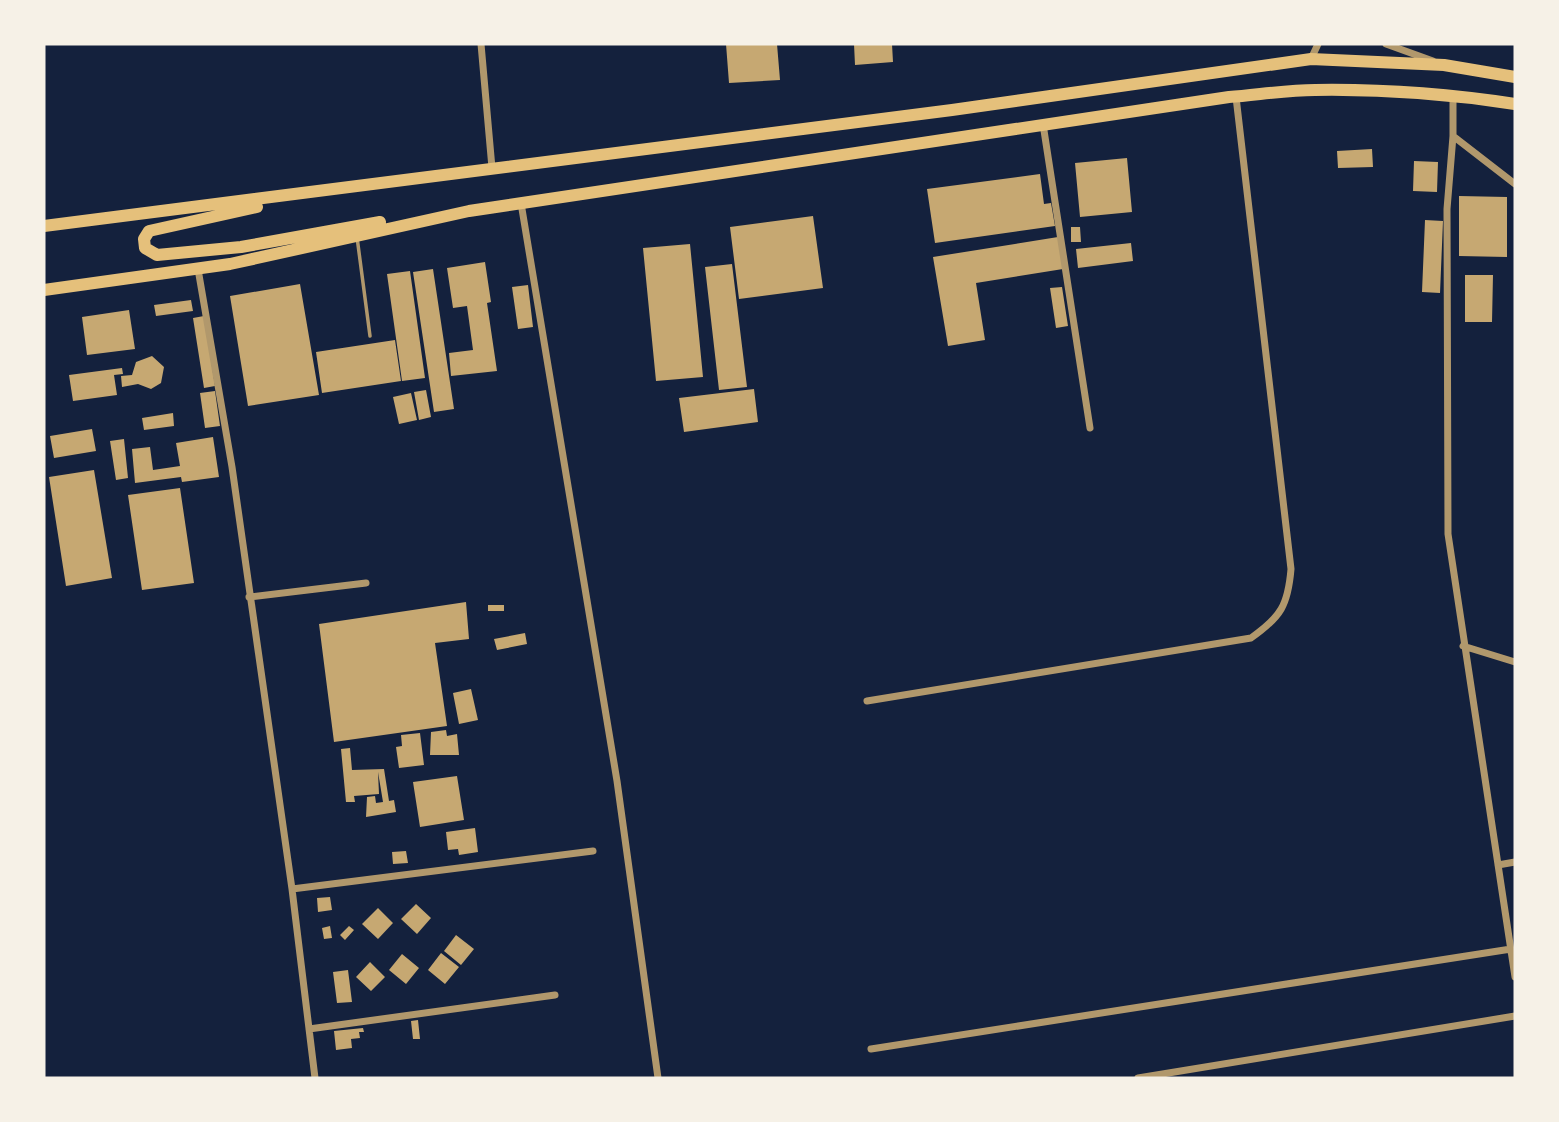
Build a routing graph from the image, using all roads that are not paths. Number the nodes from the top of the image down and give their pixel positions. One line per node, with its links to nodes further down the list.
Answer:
1 (481, 44): 12 (street)
2 (1318, 44): 4 (street)
3 (1386, 44): 5 (street)
4 (1311, 59): 5 (highway); 12 (highway)
5 (1444, 65): 6 (highway)
6 (1515, 77)
7 (1453, 95): 8 (highway); 9 (highway); 11 (street)
8 (1236, 97): 10 (highway); 27 (street)
9 (1515, 104)
10 (1042, 124): 15 (highway); 22 (street)
11 (1453, 136): 13 (street); 25 (street)
12 (492, 168): 14 (highway)
13 (1515, 184)
14 (329, 190): 16 (highway); 17 (highway)
15 (521, 203): 16 (highway); 39 (street)
16 (469, 211): 18 (highway)
17 (44, 226)
18 (357, 234): 19 (highway); 21 (lane)
19 (198, 268): 20 (highway); 24 (street)
20 (44, 290)
21 (370, 336)
22 (1090, 428)
23 (366, 583): 24 (street)
24 (249, 597): 31 (street)
25 (1463, 646): 26 (street); 30 (street)
26 (1515, 663)
27 (867, 701)
28 (593, 851): 31 (street)
29 (1515, 862): 30 (street)
30 (1498, 865): 32 (street)
31 (292, 889): 36 (street)
32 (1511, 949): 33 (street); 37 (street)
33 (1515, 977)
34 (555, 995): 36 (street)
35 (1515, 1016): 40 (street)
36 (309, 1029): 38 (street)
37 (871, 1049)
38 (315, 1078)
39 (658, 1078)
40 (1138, 1078)

